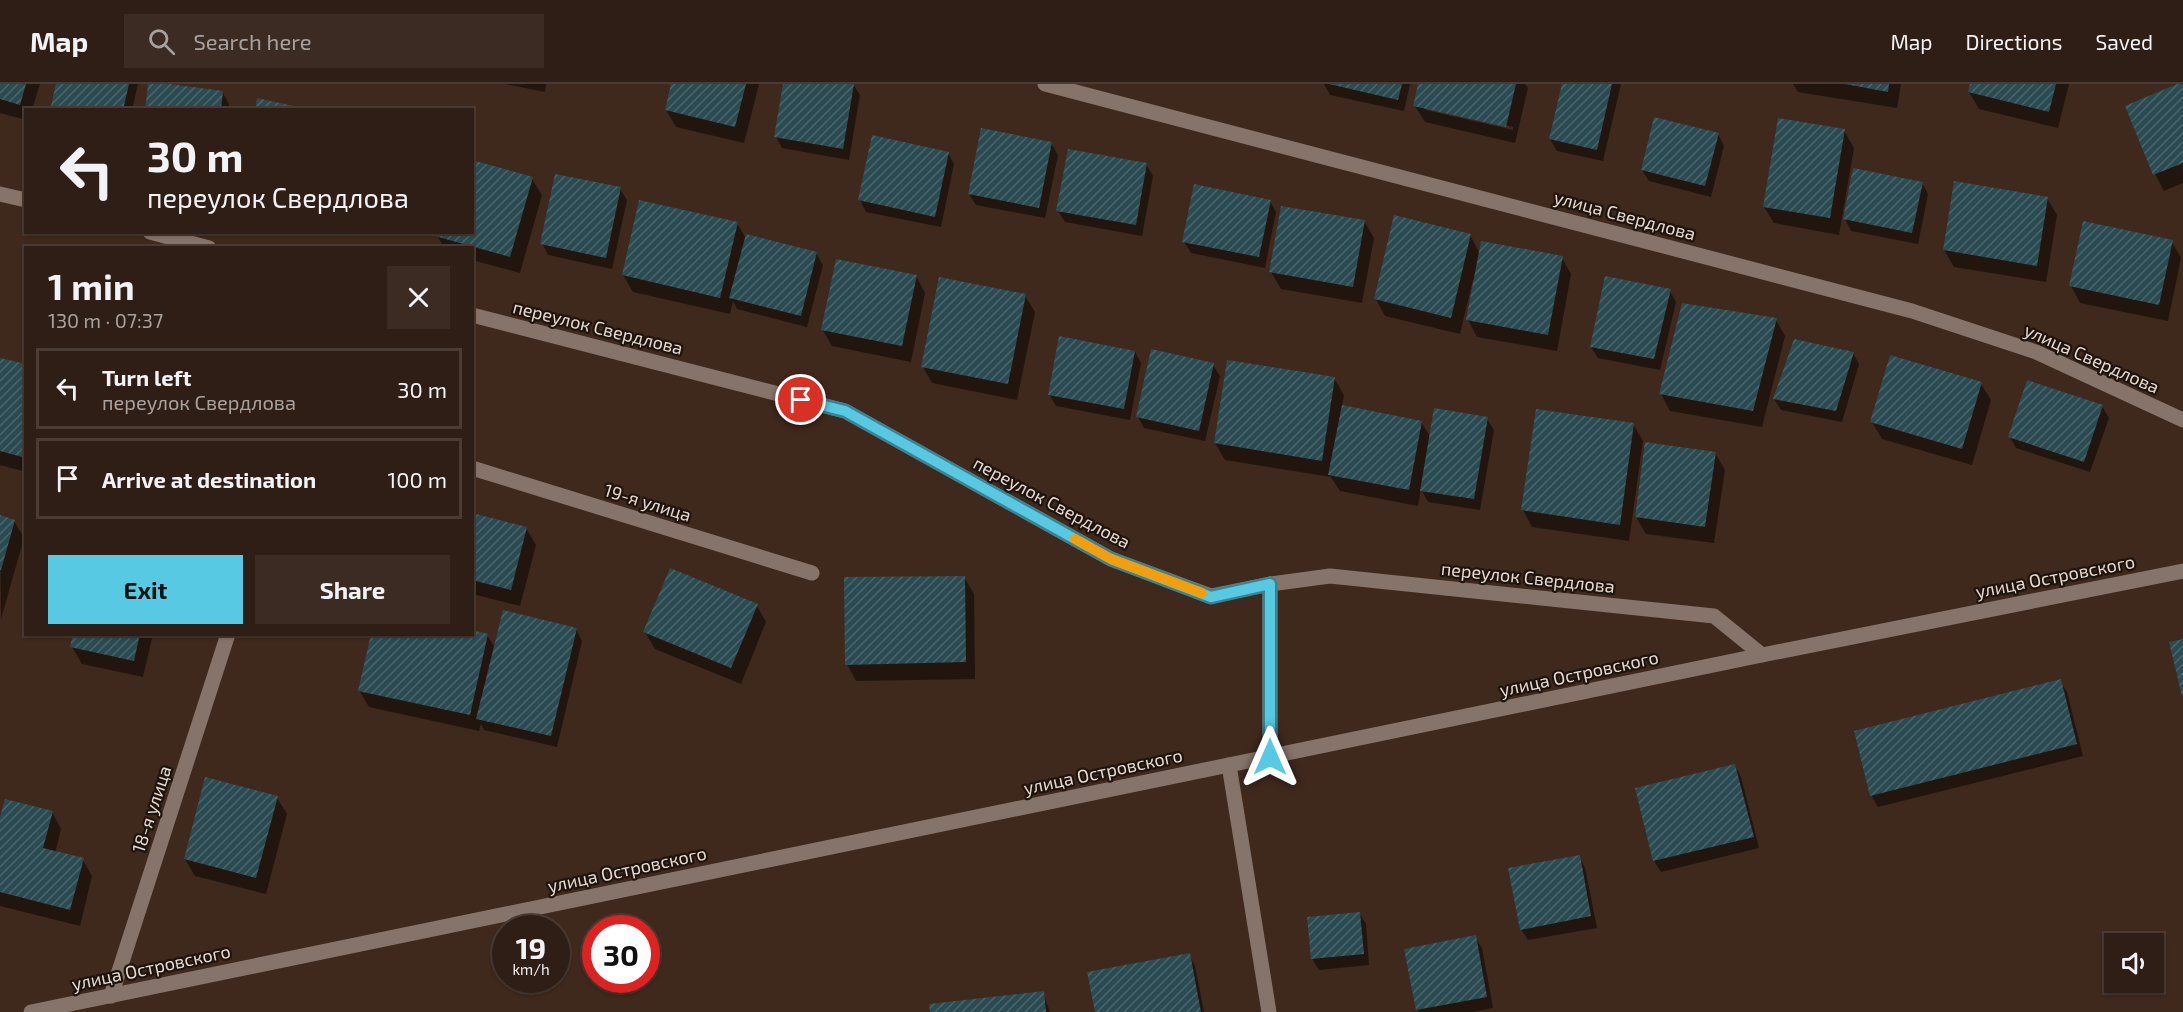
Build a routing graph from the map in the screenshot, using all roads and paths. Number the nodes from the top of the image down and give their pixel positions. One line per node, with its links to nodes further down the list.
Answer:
1 (1045, 84): 7 (street, улица Свердлова)
2 (0, 194): 3 (street)
3 (24, 200)
4 (157, 234): 5 (street)
5 (202, 246)
6 (474, 316): 11 (street, переулок Свердлова)
7 (2183, 420)
8 (474, 469): 10 (street, 19-я улица)
9 (2183, 571): 13 (street, улица Островского)
10 (812, 573)
11 (1270, 584): 13 (street, переулок Свердлова); 14 (street)
12 (227, 636): 16 (street, 18-я улица)
13 (1762, 654): 14 (street, улица Островского)
14 (1270, 757): 15 (street, улица Островского)
15 (1229, 765): 16 (street, улица Островского); 18 (street)
16 (111, 996): 17 (street, улица Островского)
17 (31, 1012)
18 (1269, 1012)

